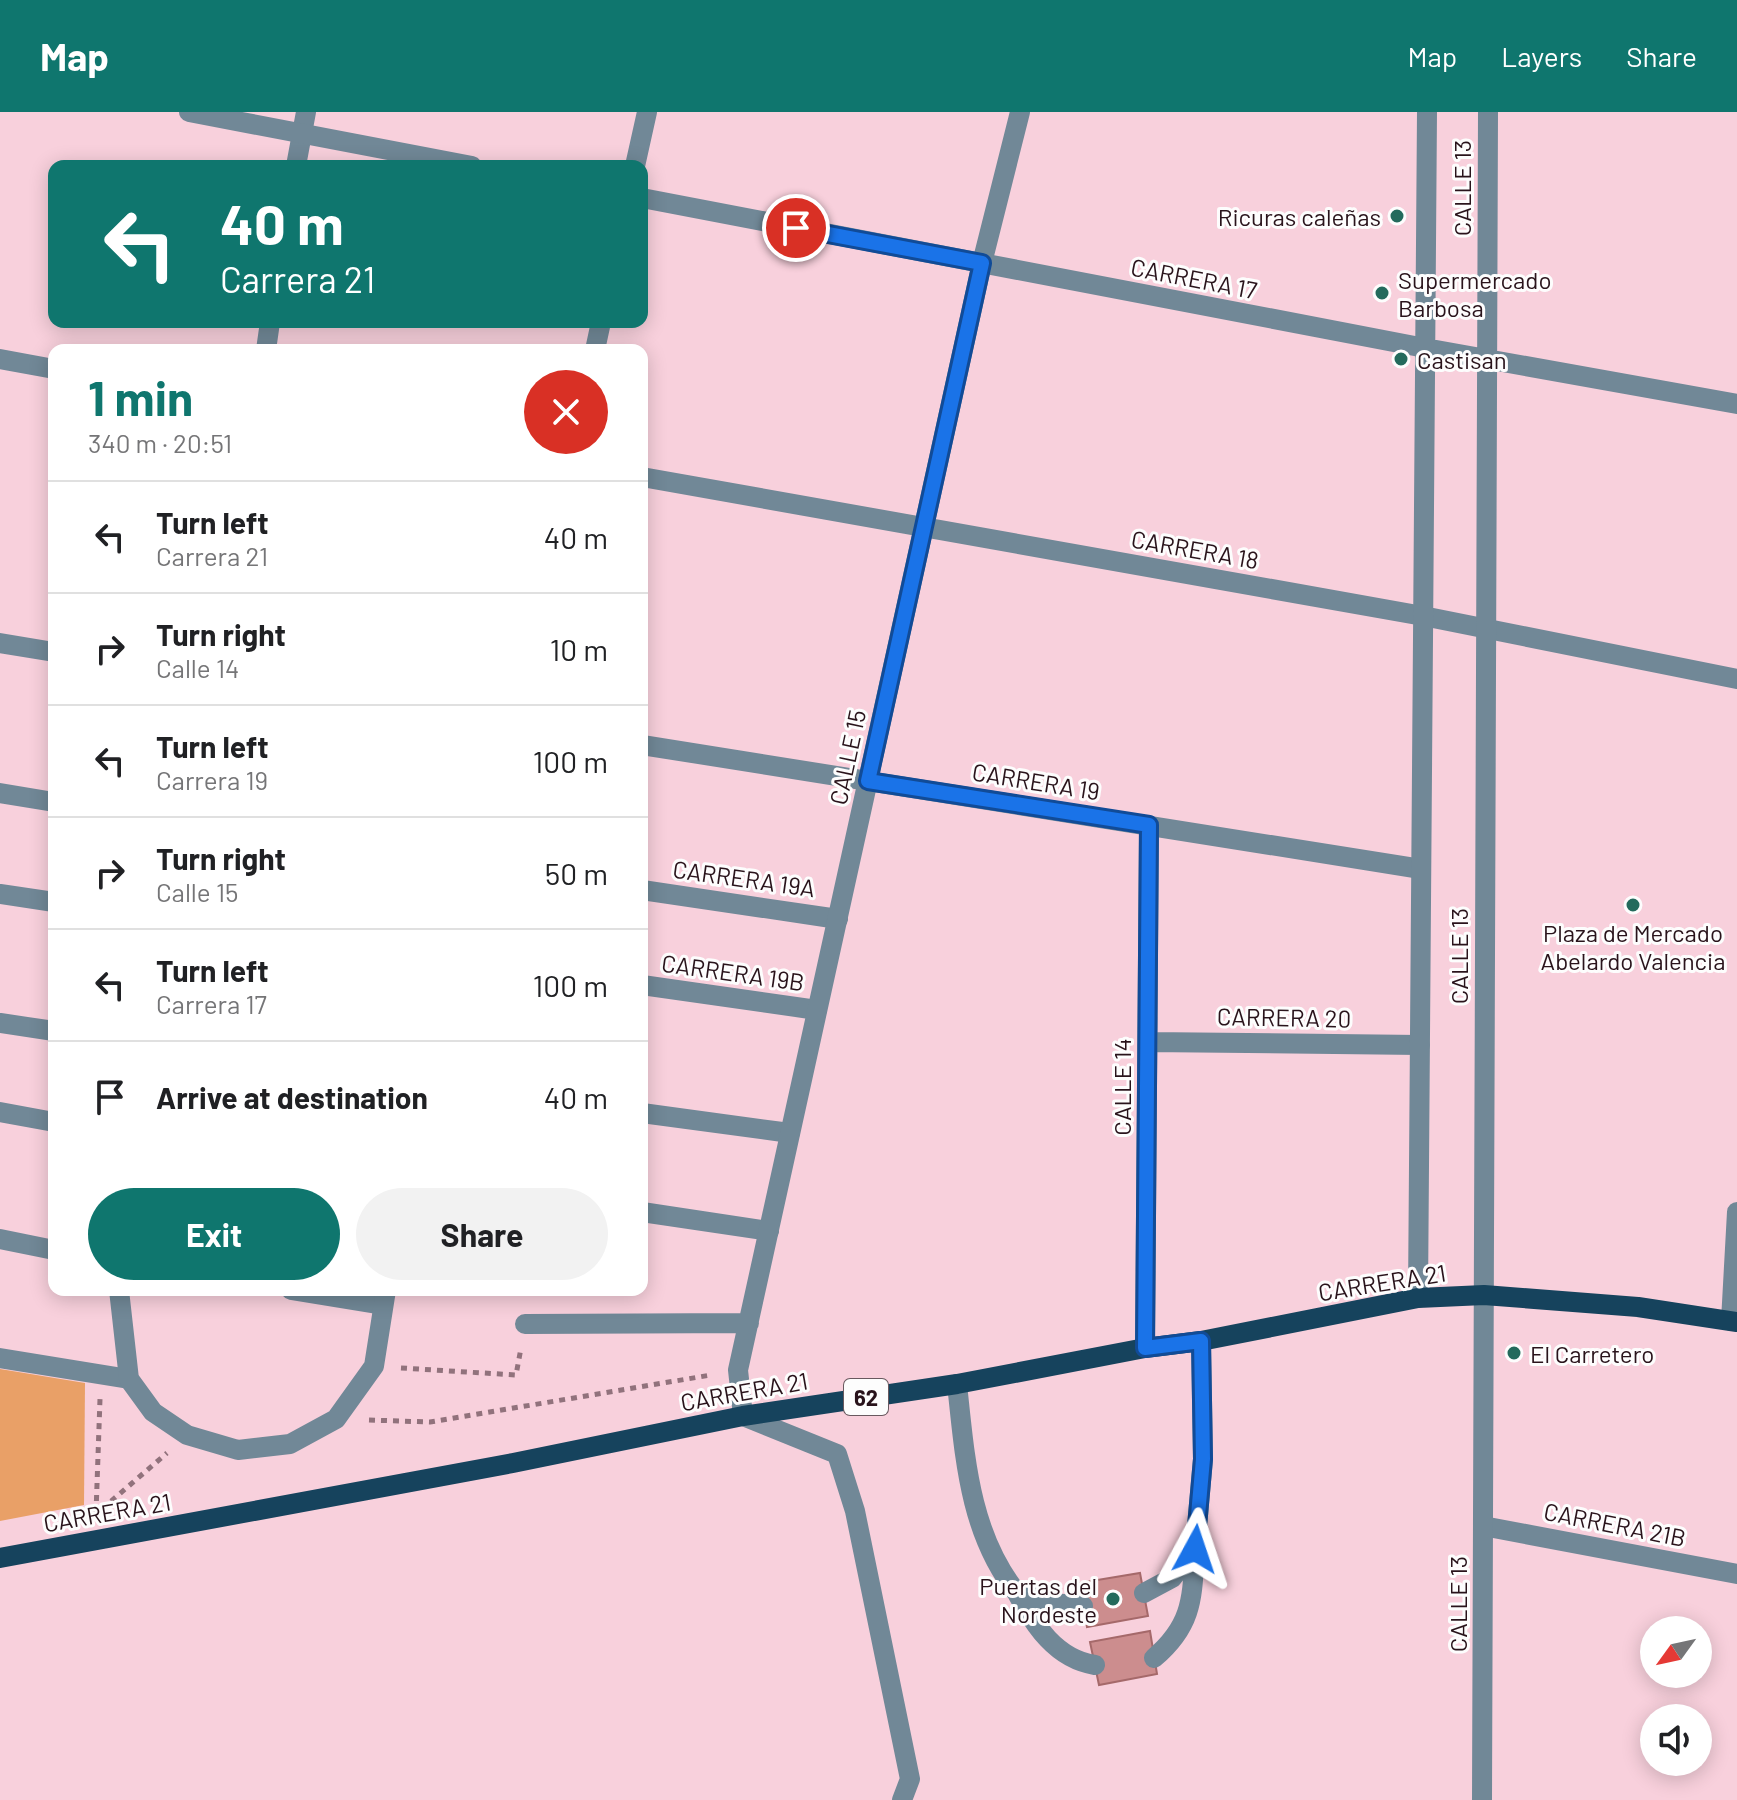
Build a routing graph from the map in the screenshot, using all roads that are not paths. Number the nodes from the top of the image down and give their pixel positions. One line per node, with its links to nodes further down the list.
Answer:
1 (189, 112): 7 (street)
2 (306, 112): 7 (street)
3 (647, 112): 10 (street)
4 (1020, 112): 12 (street, CALLE 15)
5 (1427, 112): 13 (street, CALLE 13)
6 (1488, 112): 15 (street, CALLE 13)
7 (301, 134): 8 (street); 9 (street)
8 (297, 160)
9 (440, 160)
10 (636, 160)
11 (648, 199): 12 (street, CARRERA 17)
12 (982, 263): 13 (street, CARRERA 17); 19 (street, CALLE 15)
13 (1425, 348): 15 (street, CARRERA 17); 20 (street, CALLE 13)
14 (0, 359): 16 (street)
15 (1486, 359): 17 (street, CARRERA 17); 21 (street, CALLE 13)
16 (48, 368)
17 (1737, 404)
18 (648, 478): 19 (street, CARRERA 18)
19 (923, 528): 20 (street, CARRERA 18); 26 (street, CALLE 15)
20 (1423, 616): 21 (street, CARRERA 18); 30 (street, CALLE 13)
21 (1485, 628): 24 (street, CARRERA 18); 50 (street, CALLE 13)
22 (0, 643): 23 (street)
23 (48, 651)
24 (1737, 679)
25 (648, 746): 26 (street, CARRERA 19)
26 (868, 781): 29 (street, CARRERA 19); 34 (street, CALLE 15)
27 (0, 793): 28 (street)
28 (48, 801)
29 (1149, 825): 30 (street, CARRERA 19); 39 (street, CALLE 14)
30 (1421, 869): 40 (street, CALLE 13)
31 (648, 891): 34 (street, CARRERA 19A)
32 (0, 894): 33 (street)
33 (48, 901)
34 (838, 919): 36 (street, CALLE 15)
35 (648, 986): 36 (street, CARRERA 19B)
36 (817, 1010): 44 (street, CALLE 15)
37 (0, 1023): 38 (street)
38 (48, 1030)
39 (1148, 1042): 40 (street, CARRERA 20); 58 (street, CALLE 14)
40 (1420, 1045): 53 (street, CALLE 13)
41 (0, 1112): 43 (street)
42 (648, 1114): 44 (street)
43 (48, 1121)
44 (790, 1133): 47 (street, CALLE 15)
45 (1737, 1212): 54 (street)
46 (648, 1213): 47 (street)
47 (769, 1231): 55 (street, CALLE 15)
48 (0, 1239): 49 (street)
49 (48, 1249)
50 (1484, 1295): 53 (main road, CARRERA 21 / 62); 54 (main road, CARRERA 21 / 62); 63 (street, CALLE 13)
51 (120, 1296): 60 (street)
52 (384, 1297): 60 (street)
53 (1418, 1298): 57 (main road, CARRERA 21 / 62)
54 (1734, 1322)
55 (749, 1323): 56 (street); 62 (street, CALLE 15)
56 (525, 1324)
57 (1201, 1341): 58 (main road, CARRERA 21 / 62); 64 (street)
58 (1145, 1348): 61 (main road, CARRERA 21 / 62)
59 (0, 1358): 60 (street)
60 (129, 1379)
61 (957, 1384): 62 (main road, CARRERA 21 / 62); 67 (street)
62 (743, 1416): 65 (main road, CARRERA 21 / 62); 72 (street)
63 (1483, 1526): 66 (street, CARRERA 21B); 73 (street, CALLE 13)
64 (1195, 1549): 68 (street); 70 (street)
65 (0, 1558)
66 (1737, 1574)
67 (1017, 1593): 69 (street); 71 (street)
68 (1144, 1593)
69 (1083, 1606)
70 (1154, 1658)
71 (1095, 1665)
72 (902, 1800)
73 (1482, 1800)

